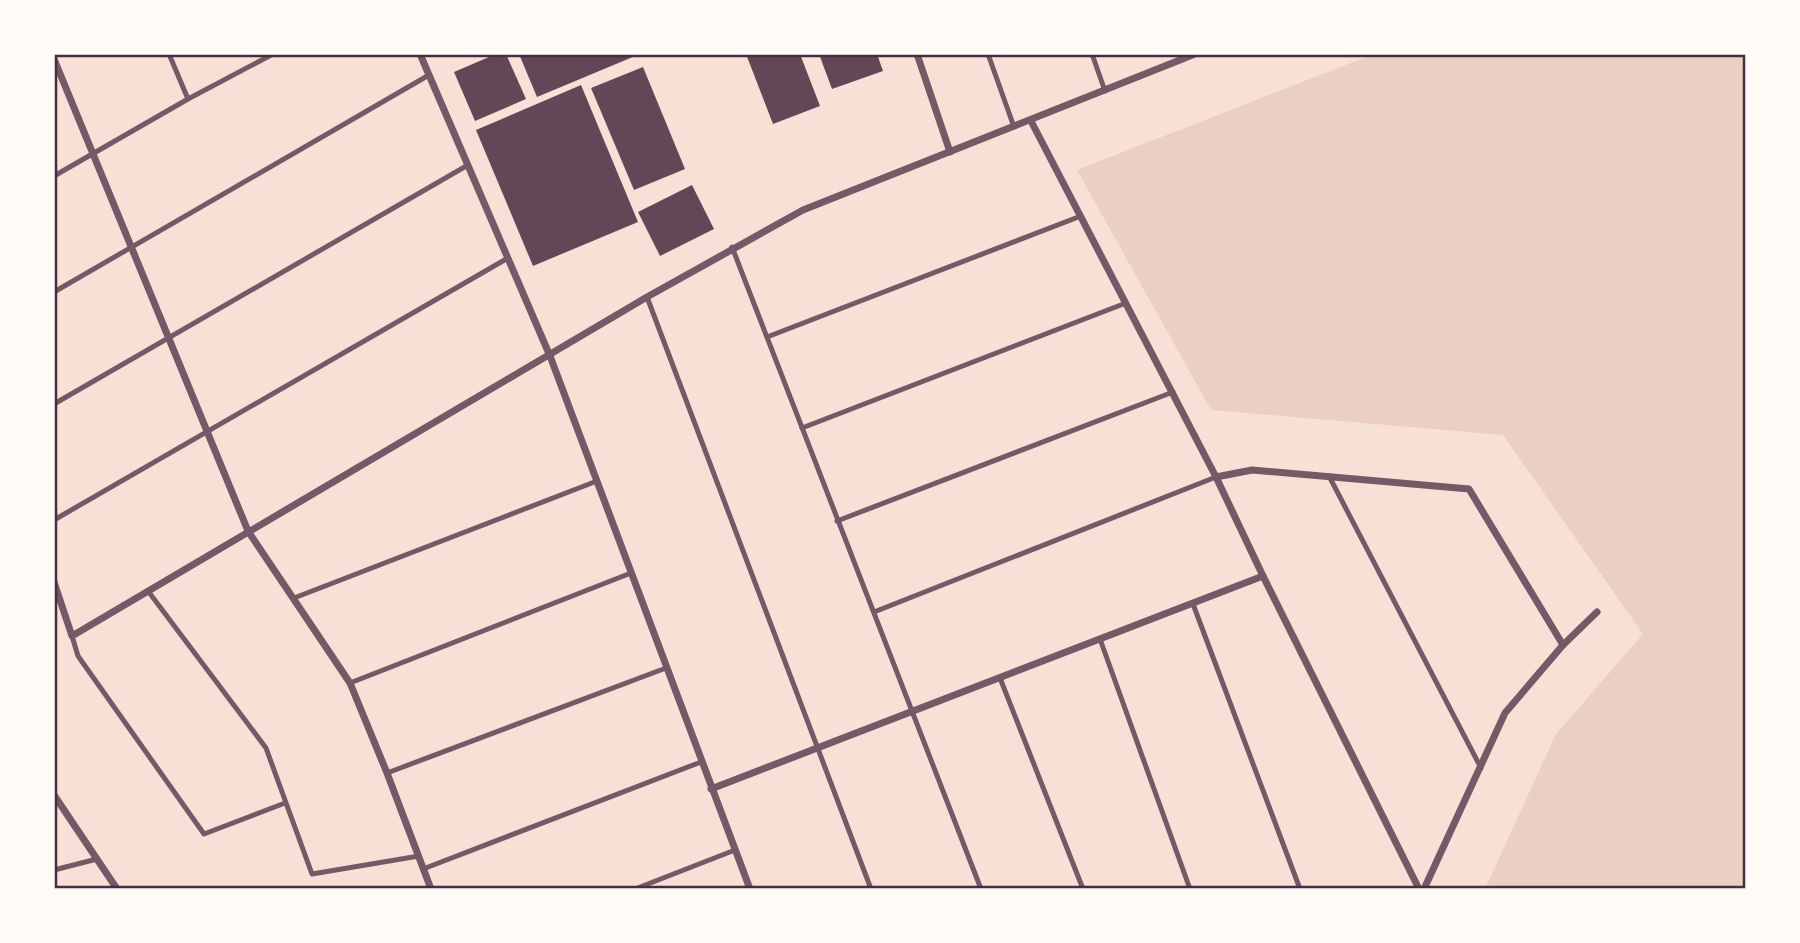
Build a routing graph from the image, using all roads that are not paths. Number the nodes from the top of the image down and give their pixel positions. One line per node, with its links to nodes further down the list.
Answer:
1 (169, 54): 13 (lane)
2 (273, 54): 8 (lane)
3 (420, 54): 10 (street)
4 (917, 54): 16 (street)
5 (988, 54): 15 (lane)
6 (1092, 54): 12 (lane)
7 (1195, 54): 12 (street)
8 (266, 56): 13 (lane)
9 (54, 59): 11 (street)
10 (429, 75): 18 (street); 22 (lane)
11 (58, 80): 17 (street)
12 (1105, 91): 14 (street)
13 (188, 99): 17 (lane)
14 (1031, 121): 15 (street); 20 (street)
15 (1014, 127): 16 (street)
16 (950, 152): 21 (street)
17 (93, 155): 19 (lane); 22 (street)
18 (468, 165): 23 (street); 28 (lane)
19 (54, 176)
20 (1081, 216): 26 (street); 27 (lane)
21 (732, 247): 25 (street); 27 (lane)
22 (131, 248): 24 (lane); 28 (street)
23 (508, 258): 29 (street); 33 (lane)
24 (54, 292)
25 (647, 297): 29 (street); 55 (lane)
26 (1126, 302): 30 (street); 32 (lane)
27 (767, 337): 32 (lane)
28 (168, 338): 31 (lane); 33 (street)
29 (550, 356): 36 (street); 39 (street)
30 (1173, 392): 35 (street); 38 (lane)
31 (54, 404)
32 (803, 428): 38 (lane)
33 (207, 433): 37 (lane); 39 (street)
34 (1329, 476): 35 (street); 50 (street); 57 (lane)
35 (1216, 477): 41 (street); 46 (lane)
36 (597, 481): 40 (street); 44 (lane)
37 (54, 520)
38 (837, 521): 46 (lane)
39 (248, 531): 43 (street); 44 (street)
40 (631, 573): 51 (street); 53 (lane)
41 (1263, 576): 45 (street); 76 (street)
42 (54, 582): 48 (street)
43 (148, 591): 48 (street); 61 (lane)
44 (294, 598): 53 (street)
45 (1193, 604): 49 (street); 75 (lane)
46 (874, 612): 54 (lane)
47 (1597, 612): 50 (street)
48 (72, 636): 61 (lane)
49 (1100, 639): 52 (street); 74 (lane)
50 (1563, 645): 57 (street)
51 (666, 668): 56 (street); 58 (lane)
52 (1000, 678): 54 (street); 73 (lane)
53 (350, 683): 58 (street)
54 (912, 711): 55 (street); 72 (lane)
55 (817, 748): 59 (street); 71 (lane)
56 (701, 762): 59 (street); 65 (lane)
57 (1481, 768): 76 (street)
58 (387, 773): 63 (street)
59 (711, 789): 62 (street)
60 (54, 795): 64 (street)
61 (285, 803): 63 (lane)
62 (735, 850): 69 (lane); 70 (street)
63 (419, 856): 65 (street)
64 (97, 859): 66 (lane); 67 (street)
65 (423, 869): 68 (street)
66 (54, 870)
67 (117, 889)
68 (431, 889)
69 (635, 889)
70 (750, 889)
71 (871, 889)
72 (981, 889)
73 (1083, 889)
74 (1191, 889)
75 (1300, 889)
76 (1422, 889)

